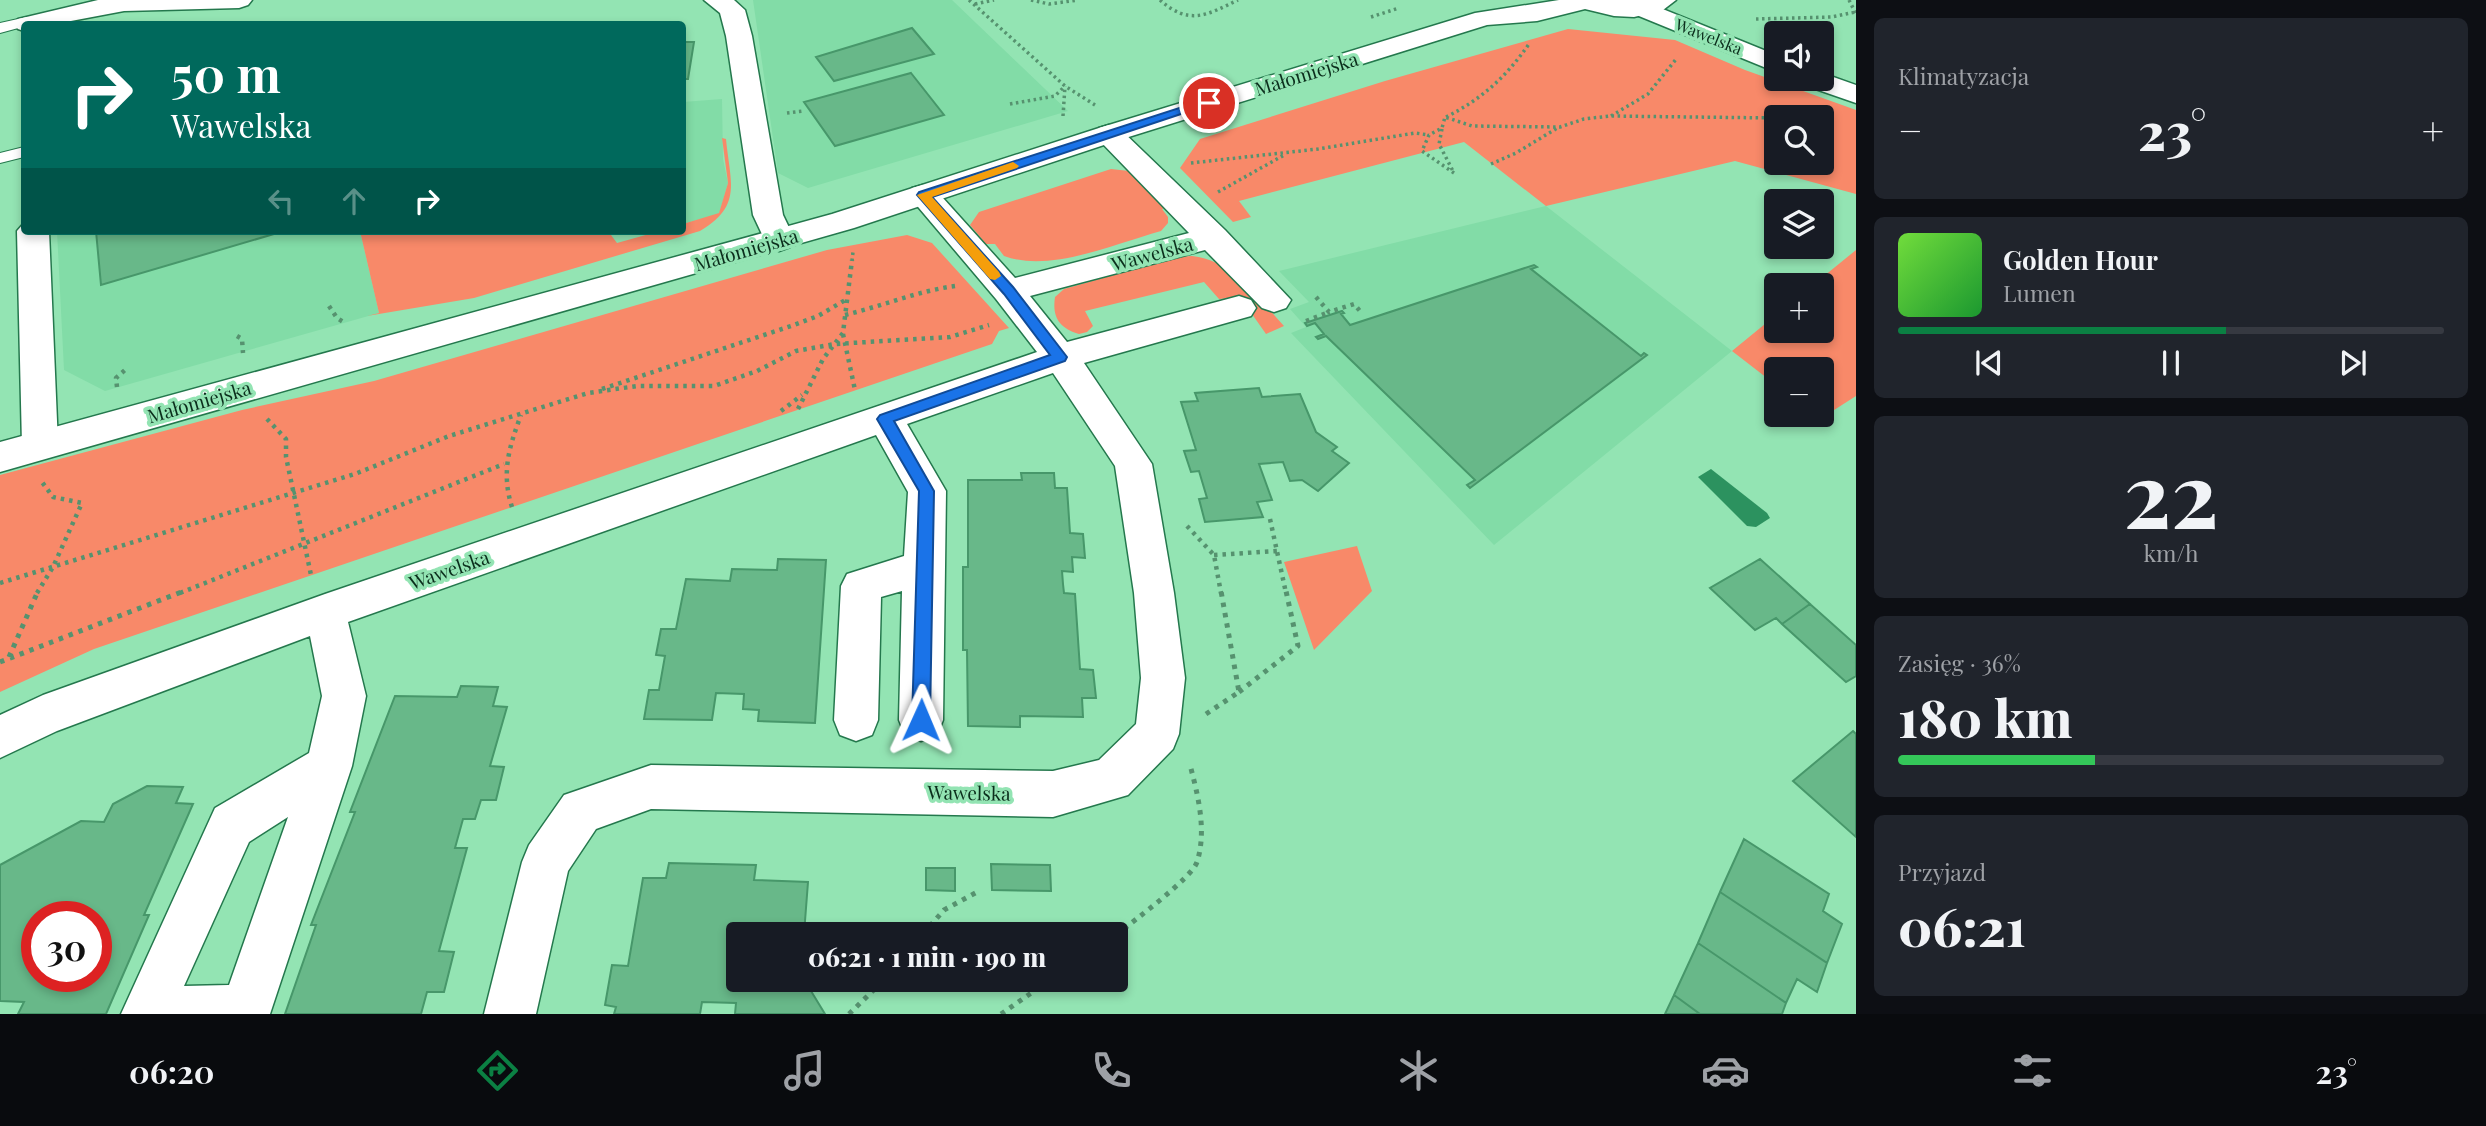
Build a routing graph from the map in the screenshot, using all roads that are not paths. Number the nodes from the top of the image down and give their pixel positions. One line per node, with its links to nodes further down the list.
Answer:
1 (239, 0): 8 (street)
2 (717, 0): 22 (street)
3 (1509, 0): 7 (street, Małomiejska)
4 (1678, 0): 11 (street, Wawelska)
5 (1585, 1): 6 (street, Wawelska); 7 (street, Małomiejska)
6 (1653, 4): 12 (street, Wawelska)
7 (1484, 18): 16 (street, Małomiejska)
8 (37, 21)
9 (21, 24): 10 (lane)
10 (0, 28)
11 (1764, 46)
12 (1764, 58)
13 (1834, 82): 15 (street)
14 (1834, 86): 15 (street)
15 (1856, 94)
16 (1107, 122): 19 (street, Małomiejska); 21 (street, Wawelska)
17 (21, 153): 18 (lane)
18 (0, 158)
19 (923, 195): 22 (street, Małomiejska); 23 (street)
20 (33, 235): 27 (street)
21 (1214, 237): 23 (street, Wawelska); 24 (street, Wawelska)
22 (779, 240): 27 (street, Małomiejska)
23 (1002, 306): 24 (street)
24 (1060, 357): 25 (street, Wawelska); 34 (street, Wawelska)
25 (879, 421): 28 (street); 29 (street, Wawelska)
26 (0, 457): 27 (street, Małomiejska)
27 (40, 463)
28 (923, 567): 30 (street); 31 (street)
29 (325, 612): 32 (street, Wawelska); 33 (street)
30 (856, 720)
31 (921, 720)
32 (0, 737)
33 (328, 766): 33 (street)
34 (510, 1014)

